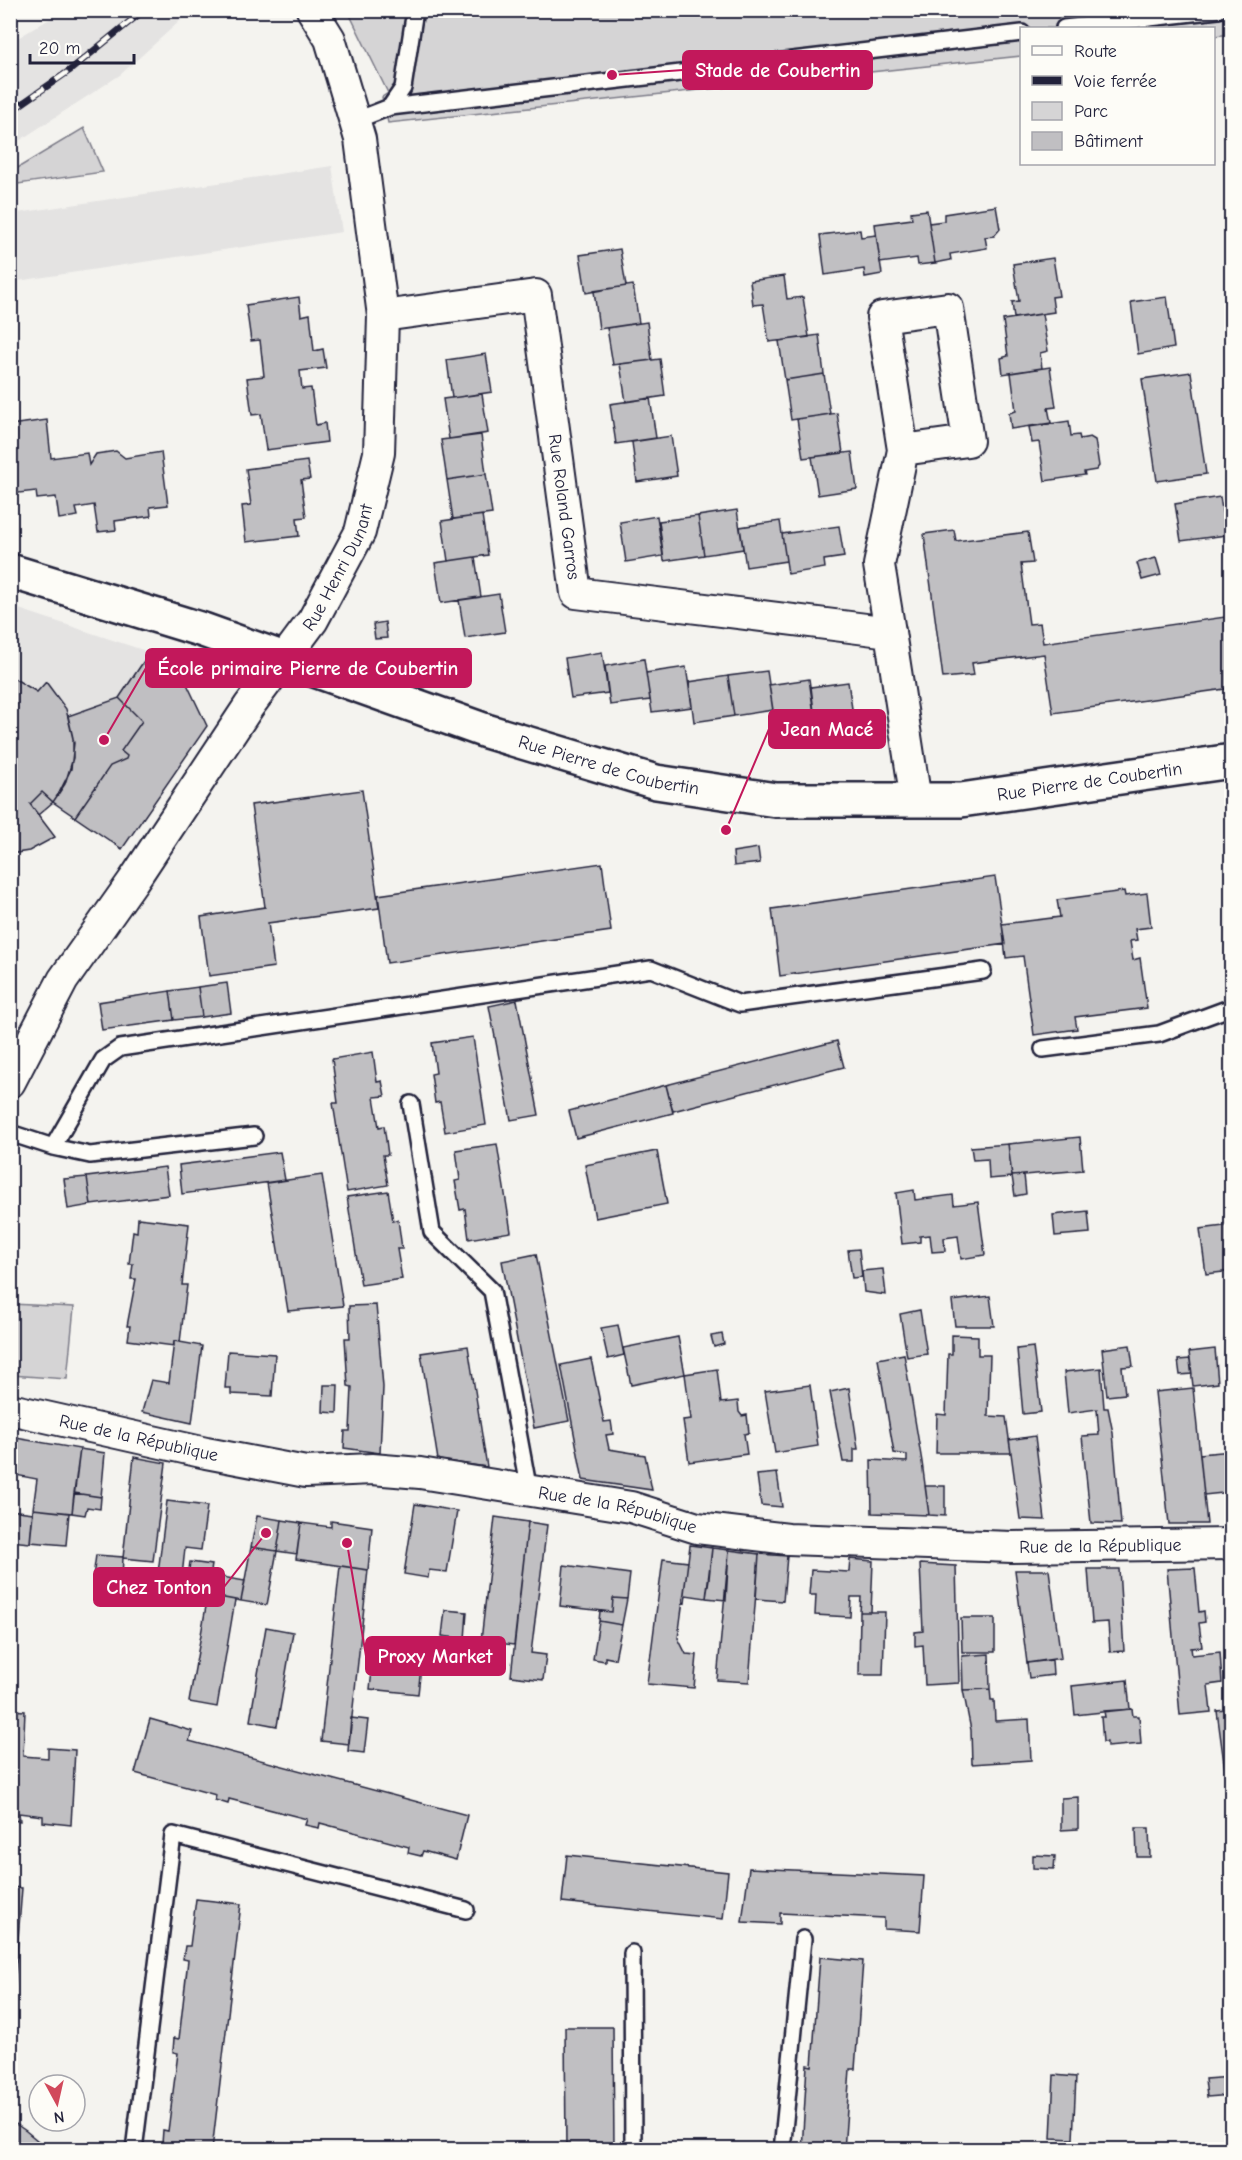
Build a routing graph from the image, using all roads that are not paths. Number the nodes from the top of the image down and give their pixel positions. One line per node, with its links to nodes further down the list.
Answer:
1 (312, 10): 7 (street, Rue Henri Dunant)
2 (415, 10): 6 (lane)
3 (1212, 11): 4 (lane)
4 (1073, 27)
5 (1020, 33): 6 (lane)
6 (390, 107): 7 (lane)
7 (357, 130): 8 (street, Rue Henri Dunant)
8 (383, 316): 11 (street, Rue Roland Garros); 12 (street, Rue Henri Dunant)
9 (903, 450): 9 (street); 11 (street)
10 (10, 571): 12 (street, Rue Pierre de Coubertin)
11 (890, 632): 14 (street)
12 (284, 659): 14 (street, Rue Pierre de Coubertin); 18 (street, Rue Henri Dunant)
13 (1232, 761): 14 (street, Rue Pierre de Coubertin)
14 (916, 801)
15 (983, 971): 22 (lane)
16 (1232, 1007): 17 (lane)
17 (1043, 1049)
18 (10, 1082)
19 (411, 1104): 24 (lane)
20 (10, 1133): 22 (lane)
21 (254, 1136): 22 (lane)
22 (53, 1147)
23 (10, 1409): 24 (street, Rue de la République)
24 (529, 1491): 25 (street, Rue de la République)
25 (1232, 1544)
26 (465, 1910): 29 (lane)
27 (803, 1939): 31 (lane)
28 (632, 1953): 30 (lane)
29 (134, 2150)
30 (633, 2150)
31 (782, 2150)

